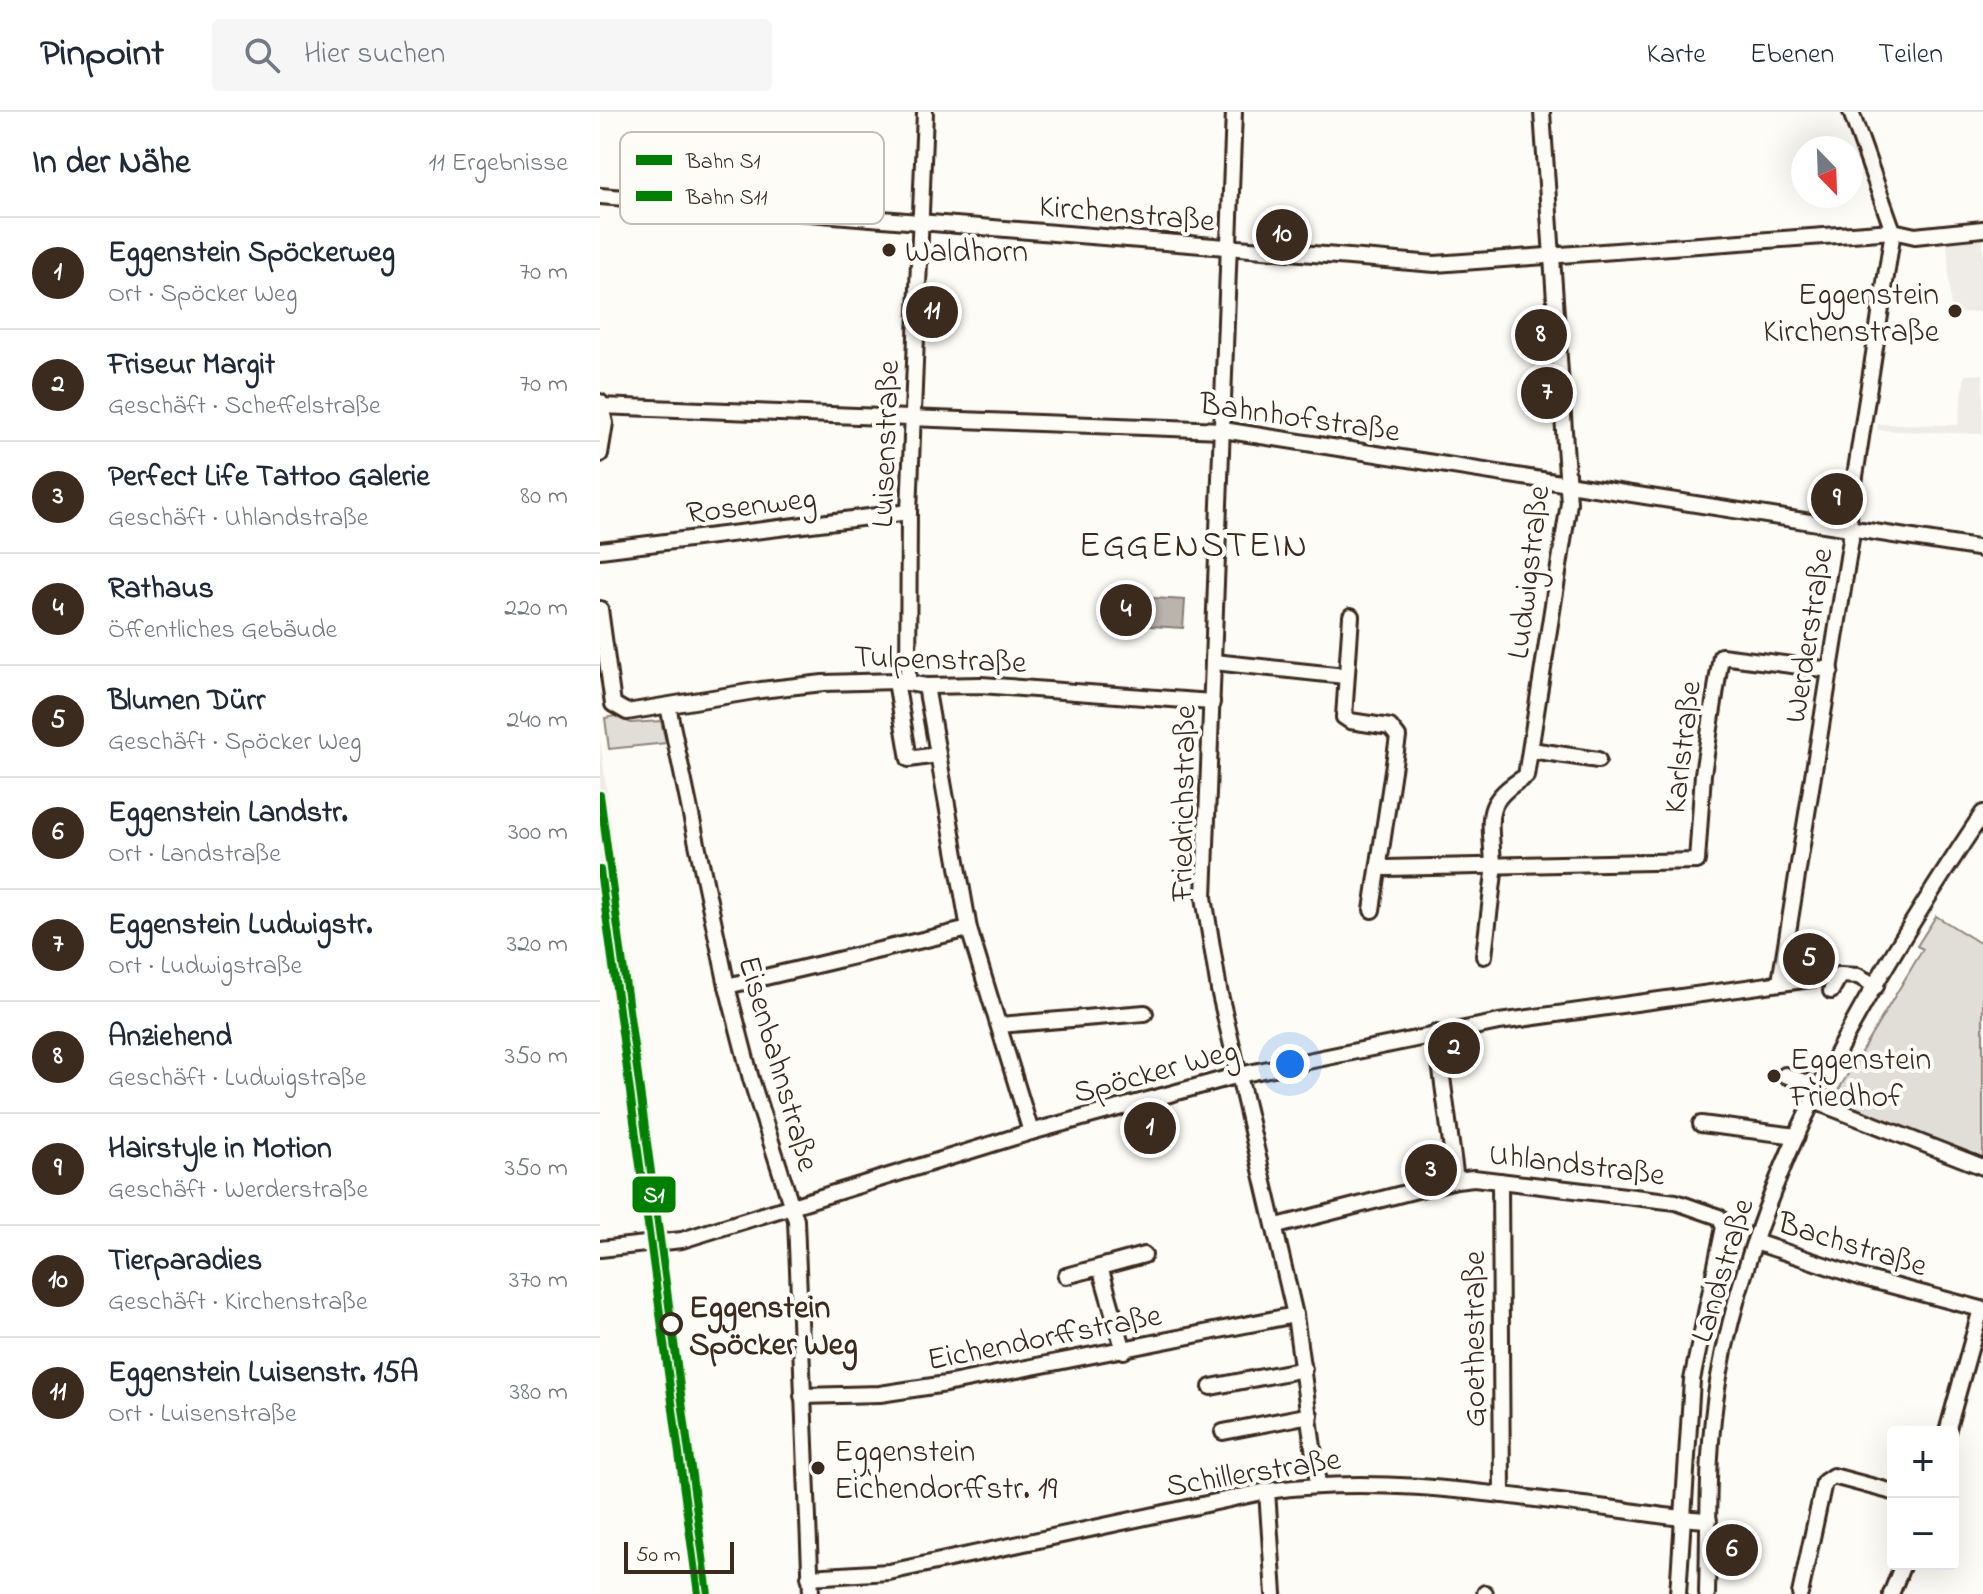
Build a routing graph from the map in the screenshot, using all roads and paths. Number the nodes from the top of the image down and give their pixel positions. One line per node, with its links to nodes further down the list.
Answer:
1 (925, 112): 8 (street, Luisenstraße)
2 (1234, 112): 11 (street, Friedrichstraße)
3 (1542, 112): 12 (street, Ludwigstraße)
4 (1851, 112): 10 (street, Werderstraße)
5 (600, 196): 6 (street, Kirchenstraße)
6 (620, 198)
7 (884, 219): 8 (street, Kirchenstraße)
8 (921, 222): 11 (street, Kirchenstraße); 14 (street, Luisenstraße)
9 (1983, 229): 10 (street, Kirchenstraße)
10 (1893, 231): 12 (street, Kirchenstraße); 19 (street, Werderstraße)
11 (1228, 249): 12 (street, Kirchenstraße); 15 (street, Friedrichstraße)
12 (1551, 254): 17 (street, Ludwigstraße)
13 (601, 405): 14 (street, Bahnhofstraße); 16 (street)
14 (913, 417): 15 (street, Bahnhofstraße); 18 (street, Luisenstraße)
15 (1223, 430): 17 (street, Bahnhofstraße); 24 (street, Friedrichstraße)
16 (600, 454)
17 (1569, 484): 19 (street, Bahnhofstraße); 31 (street, Ludwigstraße)
18 (909, 512): 21 (street, Rosenweg); 27 (street, Luisenstraße)
19 (1850, 528): 20 (street, Bahnhofstraße); 25 (street, Werderstraße)
20 (1983, 549)
21 (600, 550)
22 (600, 609): 30 (street)
23 (1351, 616): 26 (street)
24 (1214, 662): 26 (street); 29 (street, Friedrichstraße)
25 (1831, 670): 36 (street, Karlstraße); 41 (street, Werderstraße)
26 (1345, 676): 35 (street)
27 (902, 682): 28 (street, Tulpenstraße); 30 (street, Tulpenstraße); 32 (street, Luisenstraße)
28 (926, 686): 29 (street, Tulpenstraße); 32 (street)
29 (1212, 702): 48 (street, Friedrichstraße)
30 (668, 706): 42 (street, Eisenbahnstraße)
31 (1531, 750): 33 (street); 36 (street, Ludwigstraße)
32 (937, 755): 38 (street)
33 (1598, 760)
34 (1983, 813): 43 (street, Landstraße)
35 (1381, 865): 36 (street); 37 (street)
36 (1494, 865): 39 (street, Ludwigstraße)
37 (1372, 910)
38 (969, 929): 42 (street); 46 (street)
39 (1484, 956)
40 (1840, 975): 41 (street, Spöcker Weg); 43 (street, Spöcker Weg); 44 (street)
41 (1780, 982): 47 (street, Spöcker Weg)
42 (727, 986): 57 (street, Eisenbahnstraße)
43 (1876, 986): 50 (street, Landstraße)
44 (1831, 991)
45 (1145, 1013): 46 (street)
46 (999, 1025): 52 (street)
47 (1436, 1033): 48 (street, Spöcker Weg); 55 (street)
48 (1239, 1075): 52 (street, Spöcker Weg); 58 (street, Friedrichstraße)
49 (1785, 1075): 50 (street)
50 (1817, 1095): 53 (street, Landstraße); 54 (street)
51 (1701, 1124): 53 (street)
52 (1031, 1132): 57 (street, Spöcker Weg)
53 (1797, 1136): 59 (street, Landstraße)
54 (1983, 1167)
55 (1456, 1180): 56 (street, Uhlandstraße); 58 (street, Uhlandstraße)
56 (1500, 1181): 76 (street, Goethestraße); 77 (street, Uhlandstraße)
57 (793, 1207): 60 (street, Spöcker Weg); 69 (street, Eisenbahnstraße)
58 (1277, 1226): 65 (street, Friedrichstraße)
59 (1755, 1242): 64 (street, Bachstraße); 78 (street, Landstraße)
60 (600, 1249)
61 (1144, 1255): 62 (street)
62 (1100, 1267): 63 (street); 66 (street)
63 (1066, 1276)
64 (1982, 1306): 71 (street, Bachstraße)
65 (1295, 1315): 66 (street, Eichendorffstraße); 67 (street, Friedrichstraße)
66 (1124, 1351): 69 (street, Eichendorffstraße)
67 (1304, 1369): 68 (street); 70 (street, Friedrichstraße)
68 (1211, 1387)
69 (802, 1396): 80 (street, Eisenbahnstraße)
70 (1310, 1415): 72 (street); 73 (street, Friedrichstraße)
71 (1949, 1426)
72 (1223, 1432)
73 (1318, 1484): 75 (street, Schillerstraße); 76 (street, Schillerstraße)
74 (1887, 1490): 85 (street)
75 (1267, 1491): 80 (street, Schillerstraße); 82 (street)
76 (1502, 1495): 77 (street, Schillerstraße)
77 (1681, 1517): 78 (street, Schillerstraße); 83 (street)
78 (1709, 1520): 84 (street, Landstraße)
79 (1901, 1570): 86 (street)
80 (809, 1577): 81 (street, Eisenbahnstraße)
81 (811, 1594)
82 (1274, 1594)
83 (1678, 1594)
84 (1707, 1594)
85 (1800, 1594)
86 (1891, 1594)

